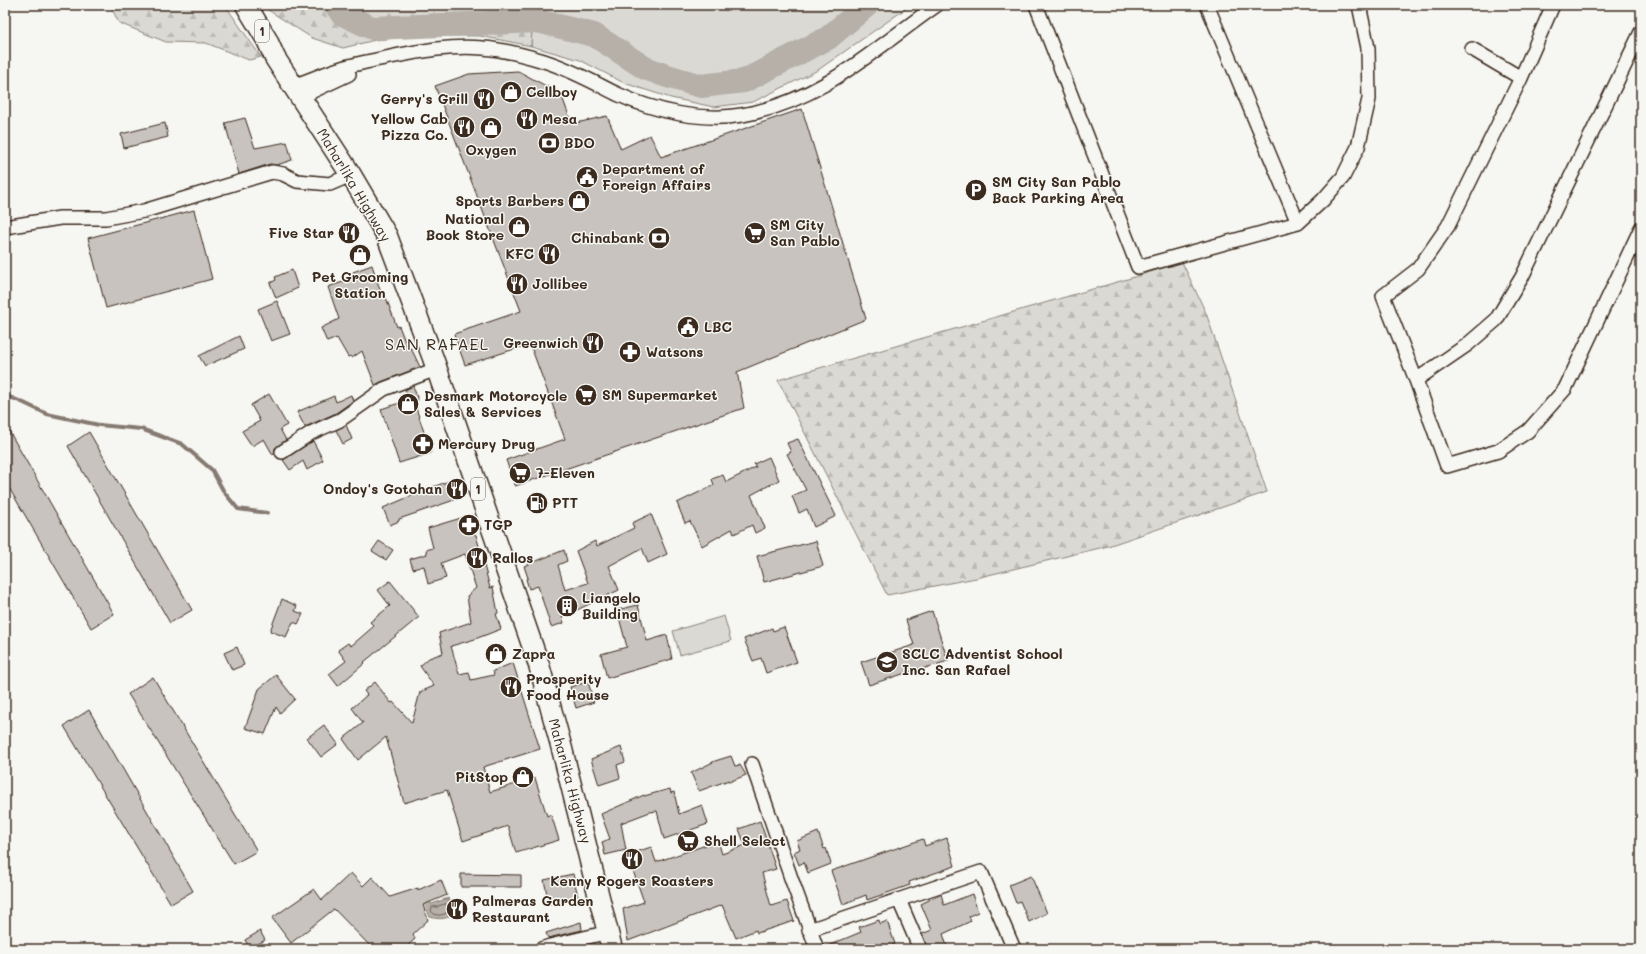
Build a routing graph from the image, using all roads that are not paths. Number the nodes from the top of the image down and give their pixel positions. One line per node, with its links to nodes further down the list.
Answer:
1 (246, 5): 10 (main road, Maharlika Highway / 1)
2 (937, 5): 10 (street)
3 (1036, 5): 12 (street)
4 (1207, 5): 12 (street)
5 (1359, 5): 12 (street)
6 (1553, 5): 9 (street)
7 (1641, 32): 16 (street)
8 (1472, 49): 9 (street)
9 (1521, 78): 16 (street)
10 (297, 92): 11 (main road, Maharlika Highway / 1)
11 (351, 175): 13 (street); 15 (main road, Maharlika Highway / 1)
12 (1298, 223)
13 (5, 227)
14 (1641, 228): 16 (street)
15 (436, 368): 17 (street); 21 (main road, Maharlika Highway / 1)
16 (1416, 380)
17 (282, 452)
18 (752, 764): 20 (street)
19 (899, 900): 20 (street); 24 (street); 25 (street)
20 (809, 930): 23 (street)
21 (610, 941): 22 (street)
22 (541, 949)
23 (817, 949)
24 (920, 949)
25 (1014, 949)

